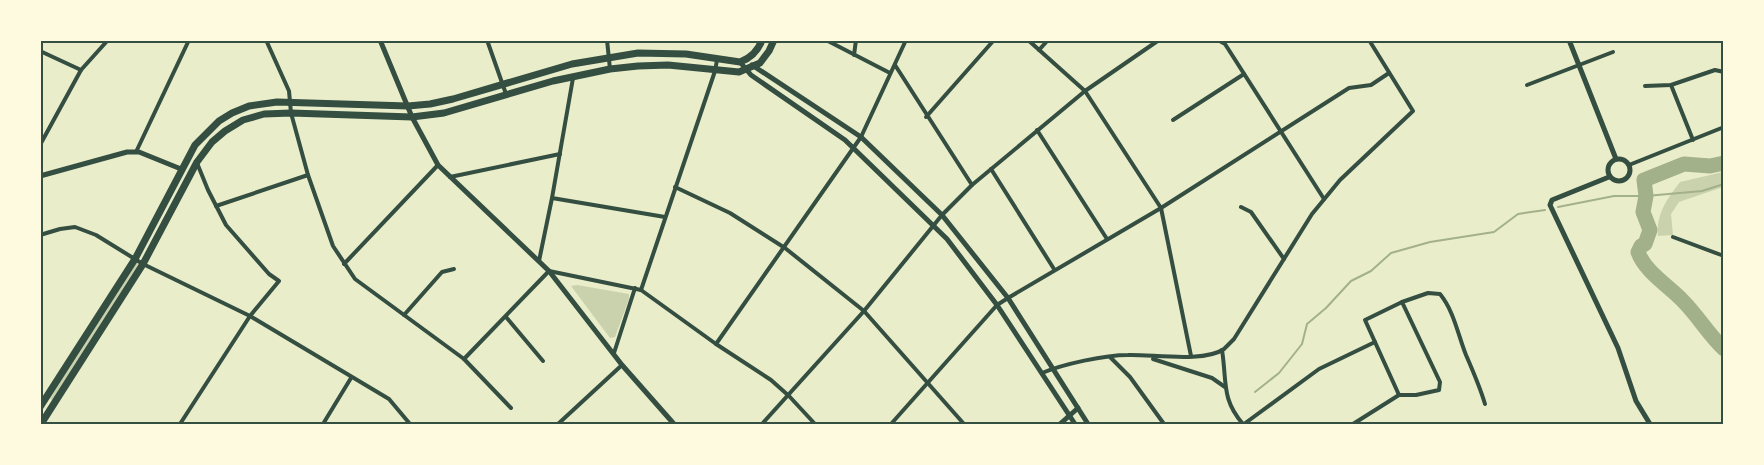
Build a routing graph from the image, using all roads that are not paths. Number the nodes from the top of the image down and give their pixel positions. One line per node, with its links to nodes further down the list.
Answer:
1 (108, 40): 32 (street)
2 (189, 40): 59 (street)
3 (266, 40): 46 (street)
4 (380, 40): 47 (street)
5 (487, 40): 40 (street)
6 (607, 40): 24 (street)
7 (762, 40): 25 (highway)
8 (774, 40): 30 (highway)
9 (826, 40): 23 (street)
10 (856, 40): 23 (street)
11 (906, 40): 28 (street)
12 (994, 40): 50 (street)
13 (1028, 40): 20 (street)
14 (1048, 40): 20 (street)
15 (1159, 40): 44 (street)
16 (1218, 40): 19 (street)
17 (1369, 40): 37 (street)
18 (1569, 40): 29 (street)
19 (1224, 42): 38 (street)
20 (1039, 50): 44 (street)
21 (40, 51): 32 (street)
22 (1613, 52): 29 (street)
23 (854, 55): 36 (street)
24 (609, 57): 26 (highway); 31 (street); 40 (highway)
25 (748, 59): 27 (highway); 30 (street)
26 (717, 60): 27 (highway); 34 (street)
27 (740, 62): 33 (street)
28 (894, 64): 36 (street); 50 (street)
29 (1579, 65): 41 (street); 61 (street)
30 (754, 67): 33 (highway); 55 (street)
31 (610, 69): 34 (highway); 39 (highway)
32 (81, 70): 57 (street)
33 (745, 70): 34 (highway); 58 (street)
34 (715, 71): 73 (street)
35 (1724, 72): 42 (street)
36 (890, 73): 55 (street)
37 (1389, 73): 54 (street); 75 (street)
38 (1244, 74): 51 (street); 54 (street)
39 (573, 76): 45 (highway); 60 (street)
40 (502, 83): 45 (street); 47 (highway)
41 (1527, 85)
42 (1671, 85): 43 (street); 56 (street)
43 (1645, 86)
44 (1085, 91): 53 (street); 78 (street)
45 (506, 94): 49 (highway)
46 (291, 102): 47 (highway); 48 (street); 65 (highway)
47 (408, 106): 49 (street)
48 (291, 113): 49 (highway); 62 (highway); 67 (street)
49 (412, 117): 63 (street)
50 (926, 117): 72 (street)
51 (1173, 120)
52 (1724, 127): 56 (street)
53 (1037, 130): 66 (street); 84 (street)
54 (1280, 130): 75 (street); 78 (street)
55 (861, 137): 58 (street); 79 (street)
56 (1693, 140): 64 (street)
57 (40, 145)
58 (854, 148): 81 (street); 85 (street)
59 (136, 152): 65 (street); 68 (street)
60 (560, 154): 70 (street); 74 (street)
61 (1616, 159): 64 (street); 71 (street)
62 (197, 162): 69 (highway); 76 (street)
63 (438, 165): 70 (street); 91 (street)
64 (1629, 165): 71 (street)
65 (181, 169): 69 (street); 87 (highway)
66 (991, 169): 72 (street); 93 (street)
67 (308, 175): 76 (street); 91 (street)
68 (40, 176)
69 (189, 176): 90 (highway)
70 (450, 177): 89 (street)
71 (1609, 177): 142 (street)
72 (972, 185): 79 (street)
73 (675, 187): 80 (street); 85 (street)
74 (552, 198): 80 (street); 89 (street)
75 (1324, 199): 88 (street)
76 (216, 206): 102 (street)
77 (1241, 207): 88 (street)
78 (1161, 208): 84 (street); 109 (street)
79 (942, 215): 81 (street); 97 (street)
80 (665, 217): 96 (street)
81 (933, 226): 99 (street); 100 (street)
82 (40, 235): 87 (street)
83 (1673, 237): 86 (street)
84 (1107, 239): 93 (street)
85 (784, 248): 100 (street); 105 (street)
86 (1724, 256)
87 (135, 259): 90 (street); 122 (highway)
88 (1284, 259): 106 (street)
89 (539, 261): 94 (street)
90 (143, 264): 102 (street); 126 (highway)
91 (344, 264): 101 (street)
92 (454, 269): 101 (street)
93 (1054, 269): 97 (street)
94 (549, 271): 95 (street); 103 (street); 107 (street)
95 (634, 288): 96 (street); 107 (street)
96 (641, 290): 105 (street)
97 (1008, 298): 99 (street); 114 (street)
98 (1402, 302): 104 (street); 119 (street); 121 (street)
99 (997, 305): 115 (street); 117 (street)
100 (864, 311): 117 (street); 120 (street)
101 (404, 315): 111 (street)
102 (250, 316): 116 (street); 127 (street)
103 (506, 317): 111 (street); 112 (street)
104 (1375, 342): 119 (street); 140 (street)
105 (716, 344): 120 (street)
106 (1222, 350): 109 (street); 118 (street)
107 (613, 354): 113 (street)
108 (1144, 356): 109 (street); 110 (street); 118 (street)
109 (1191, 356)
110 (1110, 357): 114 (street); 139 (street)
111 (464, 359): 123 (street)
112 (543, 361)
113 (622, 365): 130 (street); 131 (street)
114 (1053, 369): 115 (street); 124 (street)
115 (1042, 374): 125 (street)
116 (351, 378): 128 (street); 129 (street)
117 (927, 384): 134 (street); 135 (street)
118 (1226, 387): 140 (street)
119 (1399, 395): 141 (street)
120 (789, 396): 132 (street); 133 (street)
121 (1485, 404)
122 (40, 407)
123 (511, 408)
124 (1078, 408): 125 (street); 138 (street)
125 (1069, 415): 136 (street); 137 (street)
126 (41, 424)
127 (180, 424)
128 (323, 424)
129 (410, 424)
130 (558, 424)
131 (674, 424)
132 (762, 424)
133 (815, 424)
134 (891, 424)
135 (964, 424)
136 (1060, 424)
137 (1075, 424)
138 (1088, 424)
139 (1164, 424)
140 (1243, 424)
141 (1353, 424)
142 (1650, 424)

